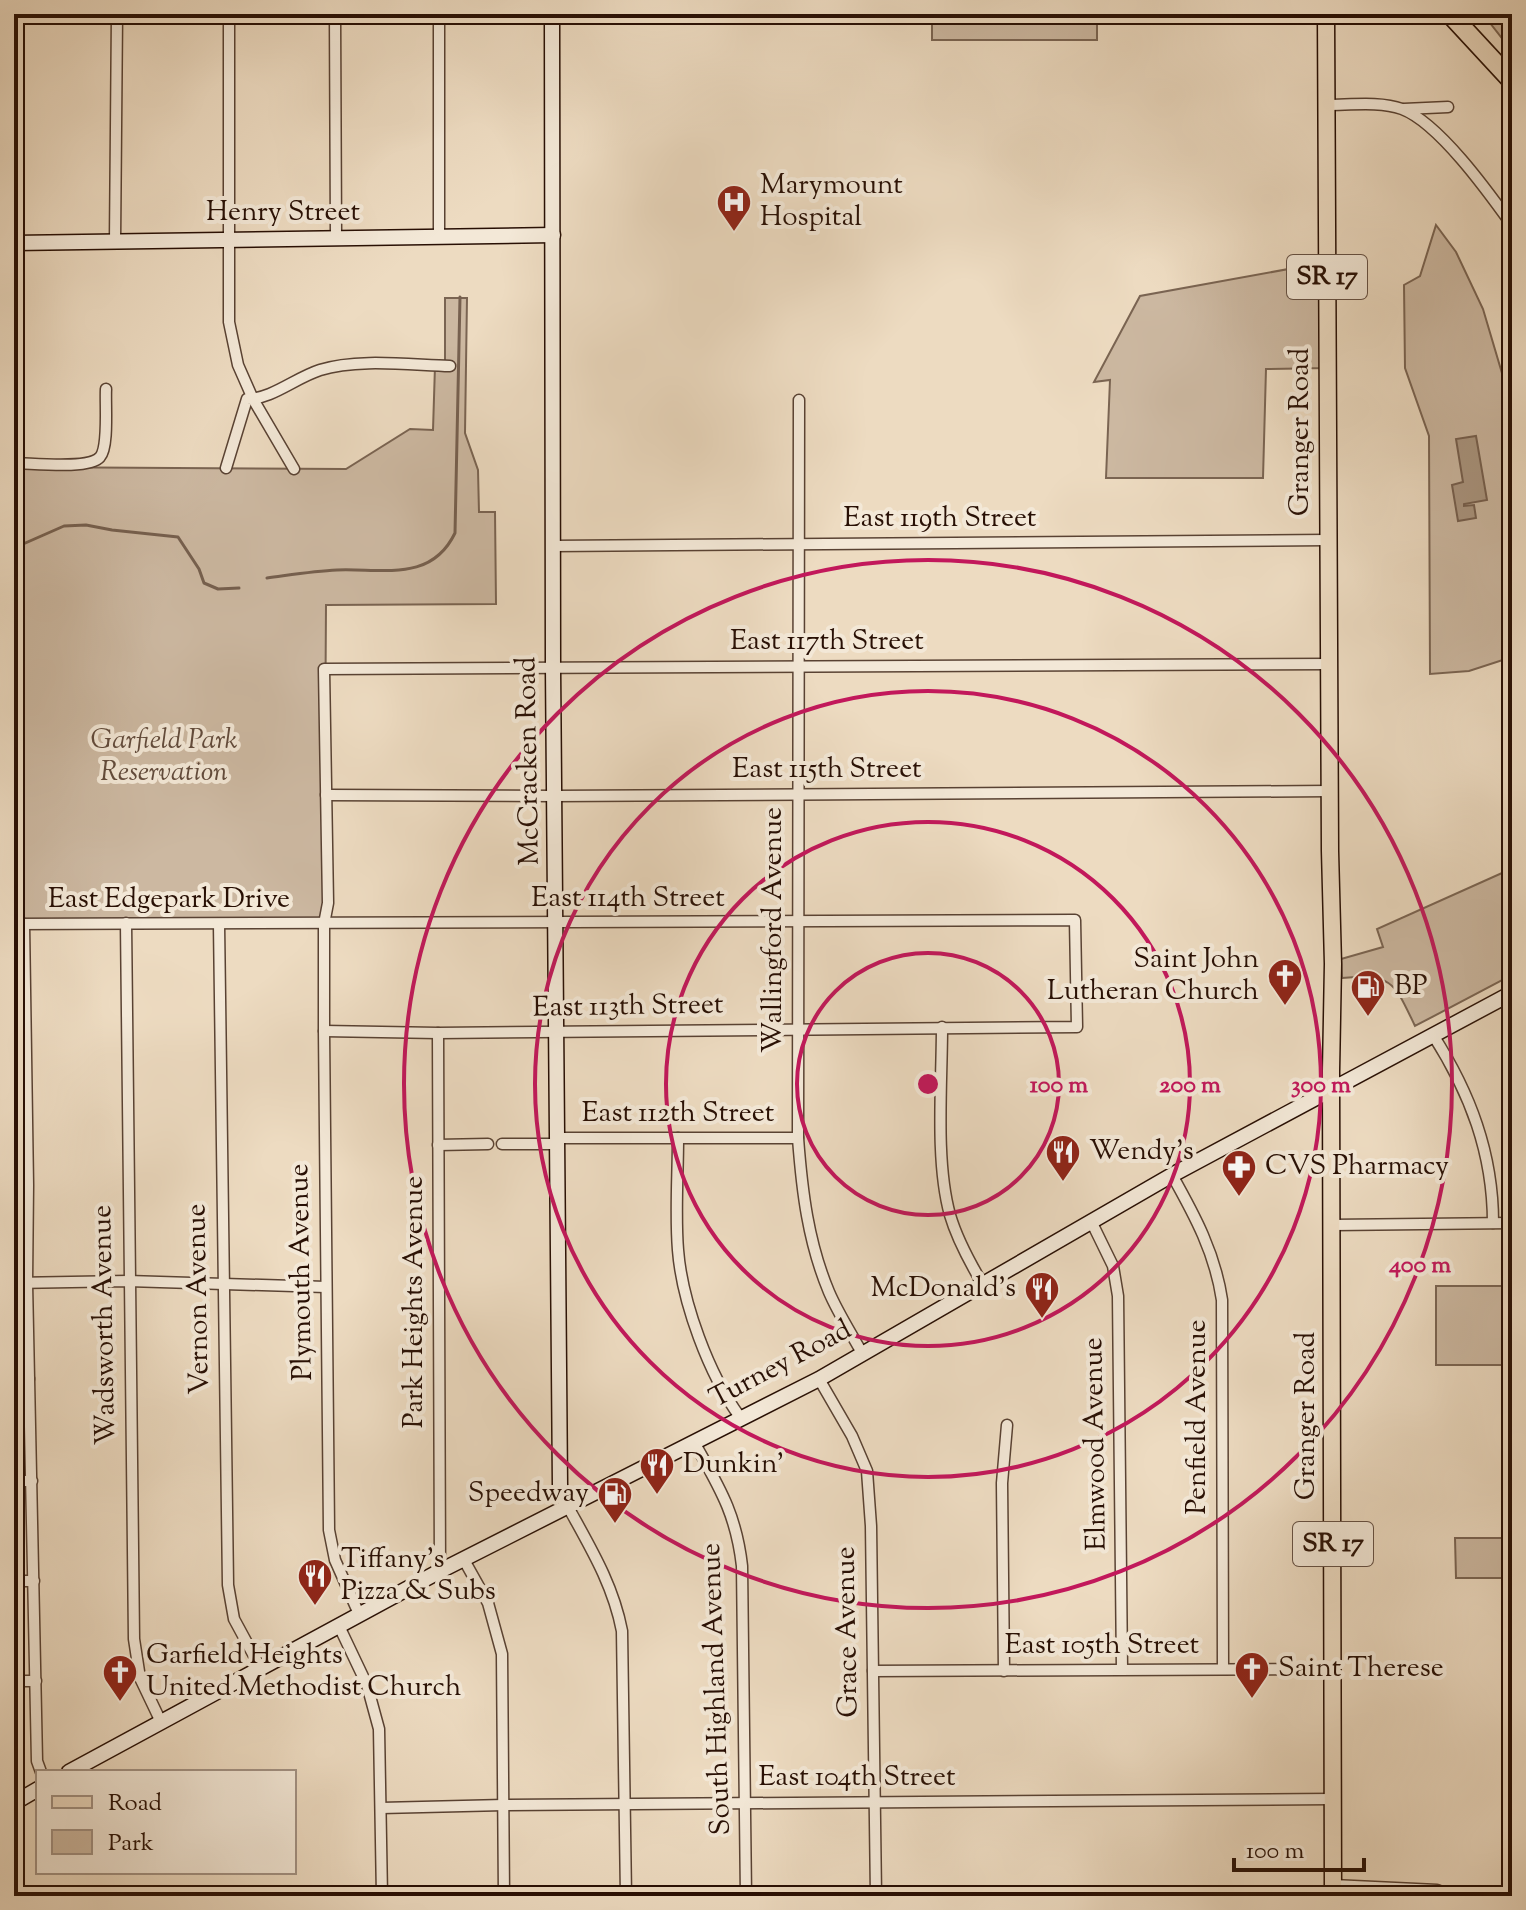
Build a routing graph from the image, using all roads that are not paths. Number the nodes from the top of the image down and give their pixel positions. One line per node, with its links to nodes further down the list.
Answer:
1 (117, 14): 19 (street)
2 (229, 14): 17 (street)
3 (335, 14): 18 (street)
4 (439, 14): 16 (street)
5 (552, 14): 15 (street, McCracken Road)
6 (1326, 14): 11 (main road, Granger Road / SR 17)
7 (1450, 14): 10 (highway)
8 (1466, 14): 9 (highway)
9 (1512, 73)
10 (1512, 81)
11 (1327, 105): 13 (street); 30 (main road, Granger Road / SR 17)
12 (1448, 107): 13 (street)
13 (1402, 109): 14 (street)
14 (1512, 225)
15 (553, 235): 16 (street, Henry Street); 32 (street, McCracken Road)
16 (439, 237): 18 (street, Henry Street)
17 (229, 239): 18 (street, Henry Street); 19 (street, Henry Street); 23 (street)
18 (336, 239)
19 (115, 241): 20 (street, Henry Street)
20 (14, 243)
21 (450, 366): 23 (street)
22 (106, 389): 25 (street)
23 (253, 399): 26 (street); 27 (street)
24 (799, 400): 31 (street, Wallingford Avenue)
25 (14, 463)
26 (226, 468)
27 (294, 469)
28 (1512, 498): 29 (street)
29 (1512, 507)
30 (1328, 540): 31 (street, East 119th Street); 33 (main road, Granger Road / SR 17)
31 (799, 544): 32 (street, East 119th Street); 34 (street, Wallingford Avenue)
32 (553, 546): 35 (street, McCracken Road)
33 (1330, 664): 34 (street, East 117th Street); 37 (main road, Granger Road / SR 17)
34 (799, 666): 35 (street, East 117th Street); 38 (street, Wallingford Avenue)
35 (553, 668): 36 (street, East 117th Street); 40 (street, McCracken Road)
36 (324, 669): 39 (street, Plymouth Avenue)
37 (1330, 791): 38 (street, East 115th Street); 55 (main road, Granger Road / SR 17)
38 (797, 794): 40 (street, East 115th Street); 41 (street, Wallingford Avenue)
39 (326, 795): 40 (street, East 115th Street); 45 (street, Plymouth Avenue)
40 (555, 796): 46 (street, McCracken Road)
41 (798, 922): 46 (street, East 114th Street); 49 (street, East 114th Street); 50 (street, Wallingford Avenue)
42 (126, 923): 43 (street, East Edgepark Drive); 44 (street, East Edgepark Drive); 67 (street, Wadsworth Avenue)
43 (19, 924): 69 (street)
44 (219, 924): 45 (street, East Edgepark Drive); 71 (street, Vernon Avenue)
45 (324, 924): 46 (street, East 114th Street); 51 (street, Plymouth Avenue)
46 (556, 924): 52 (street, McCracken Road)
47 (1512, 993): 54 (street, Turney Road)
48 (942, 1027): 49 (street, East 113th Street); 50 (street, East 113th Street); 70 (street)
49 (1077, 1027)
50 (798, 1029): 52 (street, East 113th Street); 57 (street, Wallingford Avenue)
51 (324, 1031): 53 (street, East 113th Street); 72 (street, Plymouth Avenue)
52 (558, 1031): 53 (street, East 113th Street); 58 (street, McCracken Road)
53 (438, 1033): 61 (street, Park Heights Avenue)
54 (1433, 1035): 55 (street, Turney Road); 64 (street)
55 (1331, 1091): 62 (street, Turney Road); 66 (main road, Granger Road / SR 17)
56 (678, 1138): 57 (street, East 112th Street); 58 (street, East 112th Street); 77 (street)
57 (798, 1138): 73 (street, Wallingford Avenue)
58 (558, 1141): 60 (street, East 112th Street); 82 (street, McCracken Road)
59 (488, 1144): 61 (street)
60 (502, 1144)
61 (438, 1145): 84 (street, Park Heights Avenue)
62 (1172, 1175): 63 (street, Turney Road); 91 (street, Penfield Avenue)
63 (1092, 1223): 70 (street, Turney Road); 90 (street, Elmwood Avenue)
64 (1493, 1223): 65 (street); 66 (street)
65 (1512, 1223)
66 (1333, 1225): 92 (main road, Granger Road / SR 17)
67 (128, 1281): 69 (street); 71 (street); 97 (street, Wadsworth Avenue)
68 (14, 1283): 69 (street)
69 (27, 1283): 75 (street)
70 (982, 1283): 73 (street, Turney Road)
71 (223, 1285): 72 (street); 89 (street, Vernon Avenue)
72 (326, 1287): 87 (street, Plymouth Avenue)
73 (862, 1353): 76 (street, Turney Road)
74 (14, 1379): 75 (street)
75 (29, 1379): 81 (street)
76 (819, 1379): 77 (street, Turney Road); 93 (street, Grace Avenue)
77 (740, 1417): 79 (street, Turney Road)
78 (1007, 1425): 94 (street)
79 (694, 1442): 82 (street, Turney Road); 103 (street, South Highland Avenue)
80 (14, 1481): 81 (street)
81 (32, 1481): 86 (street)
82 (567, 1505): 83 (street, Turney Road); 106 (street)
83 (464, 1560): 84 (street, Turney Road); 105 (street)
84 (440, 1571): 87 (street, Turney Road)
85 (14, 1581): 86 (street)
86 (34, 1581): 96 (street)
87 (359, 1614): 88 (street, Turney Road)
88 (339, 1626): 89 (street, Turney Road); 107 (street)
89 (260, 1667): 97 (street, Turney Road)
90 (1122, 1669): 91 (street, East 105th Street); 94 (street, East 105th Street)
91 (1223, 1669): 92 (street, East 105th Street)
92 (1332, 1669): 101 (main road, Granger Road / SR 17)
93 (873, 1671): 94 (street, East 105th Street); 104 (street, Grace Avenue)
94 (1004, 1671)
95 (14, 1681): 96 (street)
96 (36, 1681): 98 (street)
97 (161, 1722): 99 (street, Turney Road)
98 (40, 1770)
99 (73, 1770)
100 (36, 1790): 102 (street)
101 (1332, 1799): 104 (street, East 104th Street); 108 (main road, Granger Road / SR 17)
102 (14, 1803)
103 (745, 1803): 104 (street, East 104th Street); 106 (street, East 104th Street); 112 (street, South Highland Avenue)
104 (875, 1803): 113 (street, Grace Avenue)
105 (504, 1805): 106 (street, East 104th Street); 107 (street, East 104th Street); 110 (street)
106 (625, 1805): 111 (street)
107 (381, 1808): 109 (street)
108 (1333, 1890): 114 (street)
109 (382, 1896)
110 (504, 1896)
111 (626, 1896)
112 (746, 1896)
113 (876, 1896)
114 (1452, 1896)

